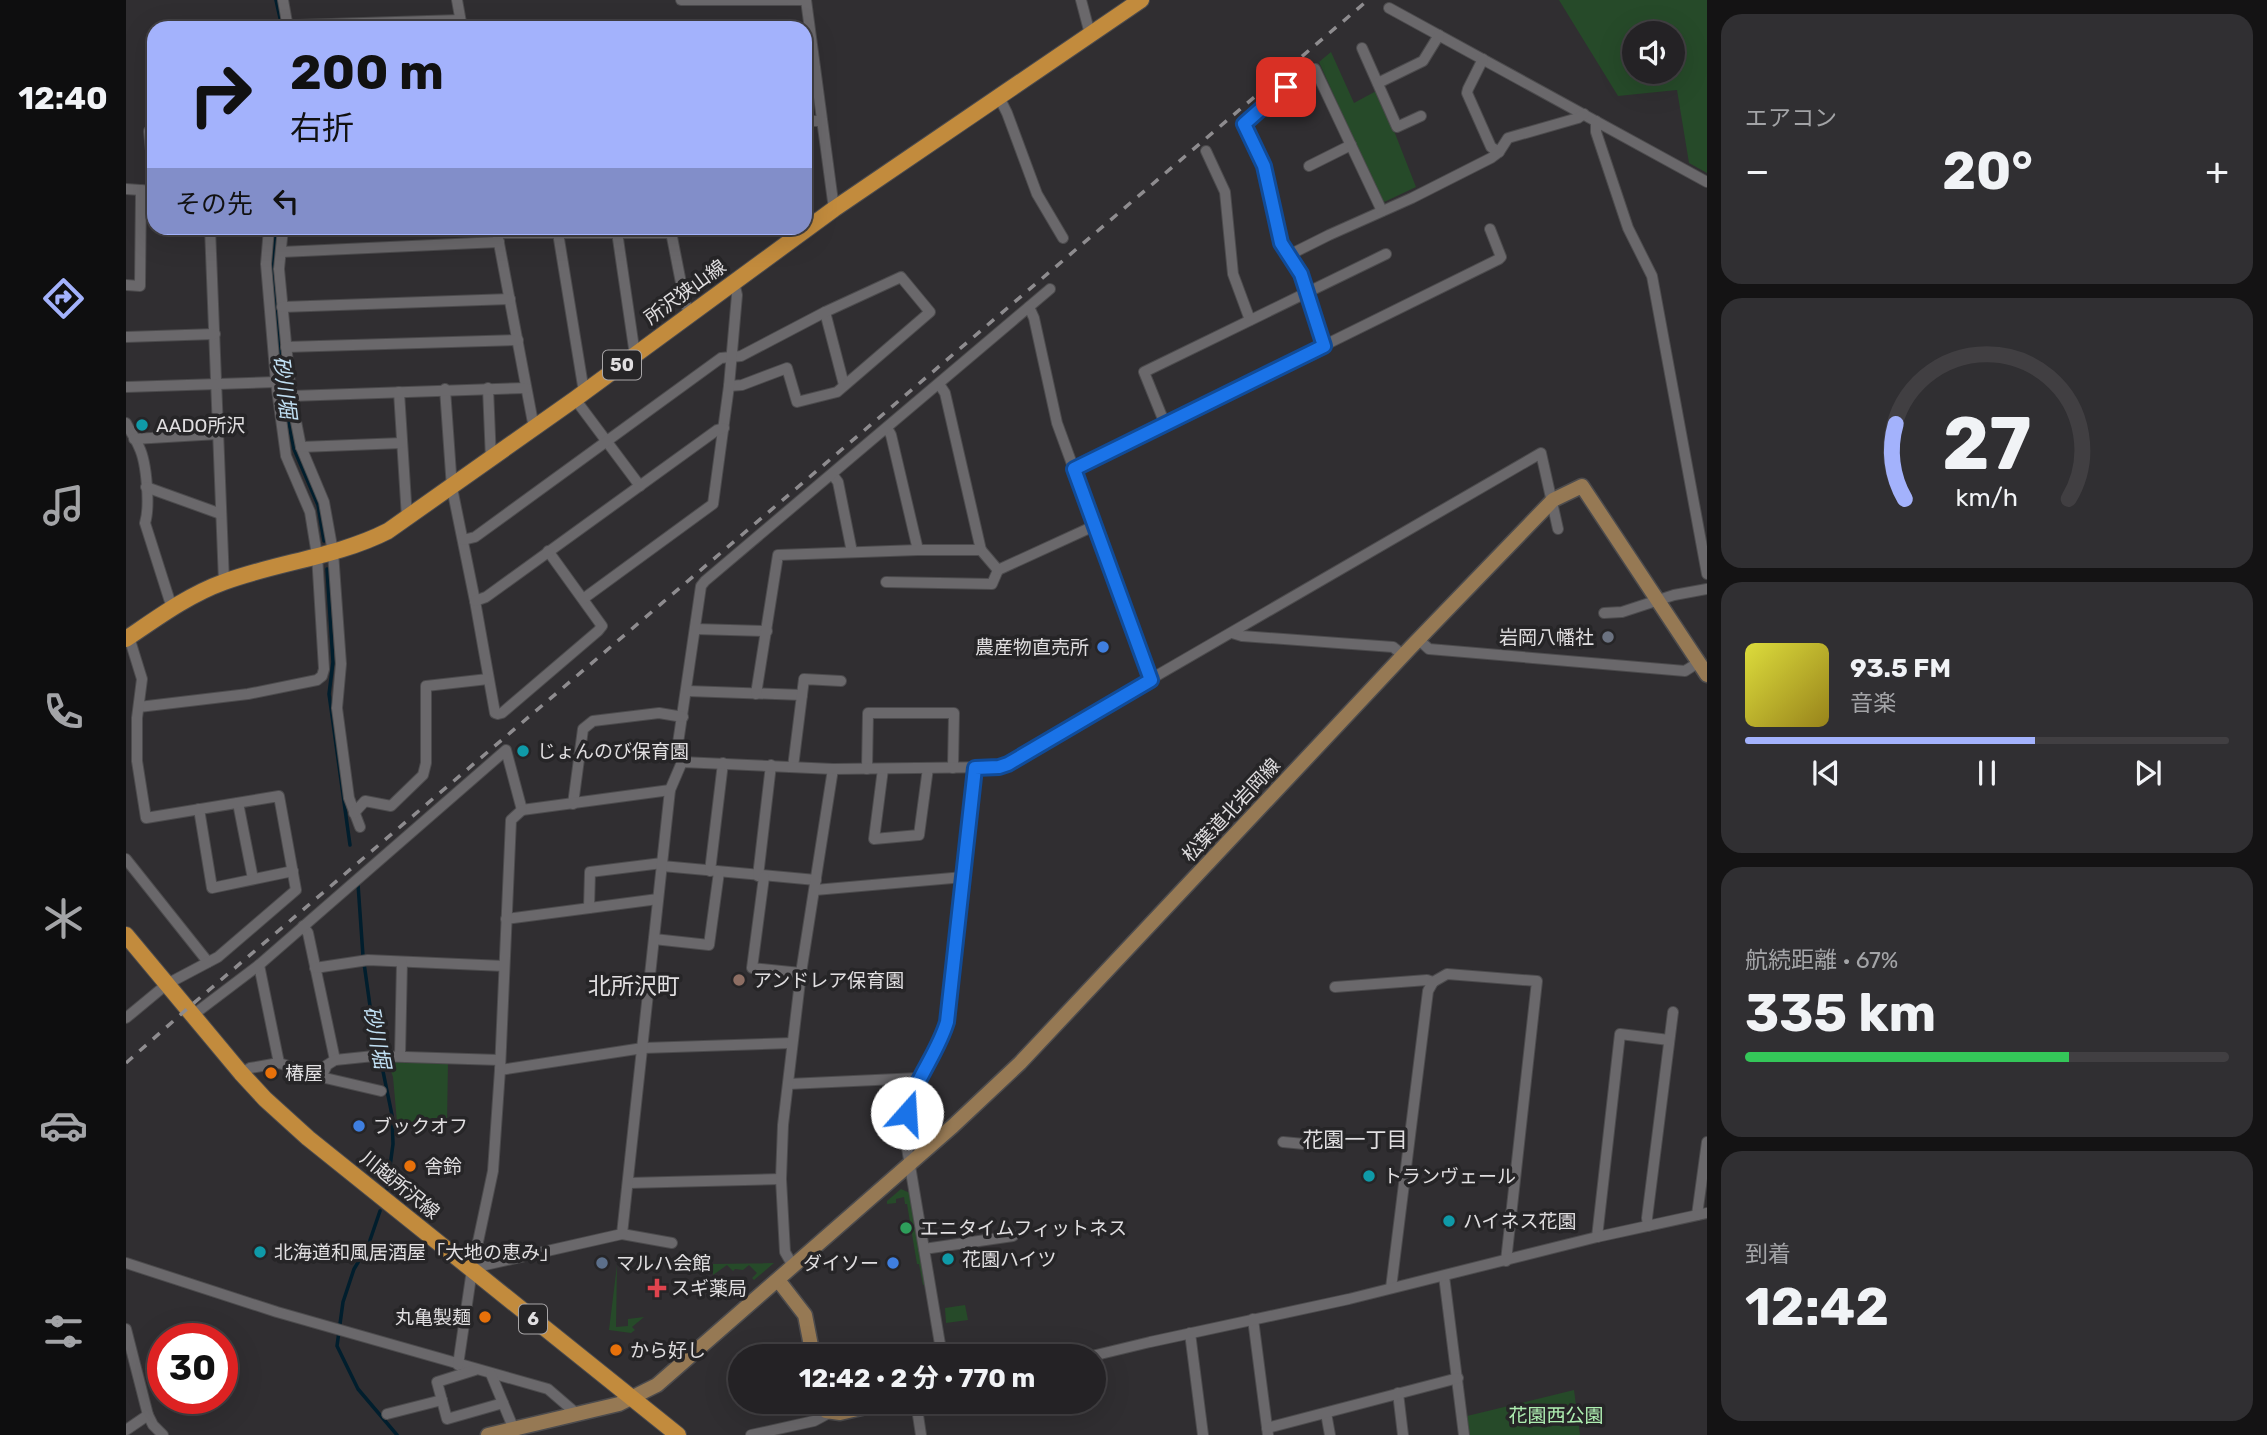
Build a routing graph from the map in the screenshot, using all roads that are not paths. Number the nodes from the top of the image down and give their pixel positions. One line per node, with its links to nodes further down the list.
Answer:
1 (283, 0): 8 (street)
2 (457, 0): 9 (street)
3 (681, 0): 4 (street)
4 (806, 0): 10 (street)
5 (1081, 0): 11 (street)
6 (1141, 0): 11 (main road, 所沢狭山線 / 50)
7 (1389, 8): 12 (street)
8 (287, 21)
9 (460, 21)
10 (807, 21)
11 (1090, 34): 17 (main road, 所沢狭山線 / 50)
12 (1439, 35): 14 (street); 16 (street)
13 (1362, 48): 16 (street)
14 (1483, 59): 18 (street); 25 (street)
15 (812, 78): 21 (street)
16 (1378, 83): 19 (street)
17 (999, 97): 31 (main road, 所沢狭山線 / 50); 44 (street)
18 (1584, 114): 22 (street); 25 (street)
19 (1422, 116)
20 (812, 121): 21 (street)
21 (822, 121): 31 (street)
22 (1596, 121): 27 (street); 105 (street)
23 (1351, 145): 26 (street); 32 (street); 47 (street)
24 (1206, 151): 57 (street)
25 (1499, 152): 32 (street)
26 (1310, 166)
27 (1707, 182)
28 (126, 189): 29 (street)
29 (141, 190): 30 (street); 49 (street)
30 (147, 190)
31 (834, 209): 33 (main road, 所沢狭山線 / 50)
32 (1382, 211): 47 (street)
33 (812, 225)
34 (1490, 229): 61 (street)
35 (209, 235): 58 (street)
36 (269, 235): 65 (street)
37 (283, 235): 45 (street)
38 (485, 235): 45 (street)
39 (497, 235): 52 (street)
40 (558, 235): 76 (street)
41 (617, 235): 63 (street)
42 (672, 235): 56 (street)
43 (798, 235): 48 (main road, 所沢狭山線 / 50)
44 (1063, 238)
45 (281, 252): 53 (street)
46 (1386, 254): 51 (street)
47 (1290, 258): 51 (street)
48 (734, 282): 56 (main road, 所沢狭山線 / 50); 64 (street)
49 (126, 285)
50 (1050, 289): 54 (street)
51 (1307, 294): 57 (street); 61 (street)
52 (510, 299): 53 (street); 60 (street)
53 (282, 307): 62 (street)
54 (1029, 307): 67 (street); 88 (street)
55 (825, 312): 64 (street); 68 (street); 68 (street)
56 (690, 314): 63 (main road, 所沢狭山線 / 50)
57 (1250, 320): 78 (street)
58 (215, 334): 59 (street); 66 (street)
59 (126, 337)
60 (518, 340): 62 (street); 72 (street)
61 (1324, 346): 78 (street)
62 (286, 347): 75 (street)
63 (635, 355): 76 (main road, 所沢狭山線 / 50)
64 (731, 357): 69 (street); 84 (street)
65 (276, 383): 66 (street); 103 (street)
66 (216, 384): 70 (street); 82 (street)
67 (939, 384): 81 (street); 100 (street)
68 (844, 385): 69 (street)
69 (729, 386): 80 (street)
70 (126, 387)
71 (488, 388): 72 (street); 73 (street); 87 (street)
72 (526, 388): 79 (street)
73 (445, 389): 74 (street); 92 (street)
74 (399, 392): 75 (street); 85 (street)
75 (291, 396): 86 (street)
76 (580, 396): 79 (main road, 所沢狭山線 / 50); 84 (street)
77 (126, 422): 83 (street)
78 (1165, 424): 88 (street)
79 (534, 428): 87 (main road, 所沢狭山線 / 50)
80 (724, 428): 90 (street); 109 (street)
81 (887, 428): 89 (street); 99 (street)
82 (218, 434): 83 (street); 94 (street)
83 (134, 439): 91 (street)
84 (606, 441): 90 (street); 98 (street)
85 (402, 443): 86 (street); 95 (street)
86 (300, 447): 103 (street)
87 (491, 460): 92 (main road, 所沢狭山線 / 50)
88 (1074, 469): 96 (street)
89 (832, 474): 102 (street); 114 (street)
90 (640, 486): 101 (street)
91 (146, 487): 94 (street); 112 (street)
92 (452, 488): 95 (main road, 所沢狭山線 / 50); 98 (street)
93 (1553, 500): 97 (street); 110 (street, 松葉道北岩岡線); 116 (street); 118 (street, 松葉道北岩岡線)
94 (221, 514): 106 (street)
95 (407, 518): 103 (main road, 所沢狭山線 / 50)
96 (1094, 526): 104 (street); 122 (street)
97 (1558, 529)
98 (464, 540): 111 (street)
99 (918, 550): 100 (street); 102 (street)
100 (981, 550): 104 (street)
101 (548, 551): 109 (street); 111 (street)
102 (852, 552): 115 (street)
103 (325, 554): 106 (main road, 所沢狭山線 / 50); 127 (street); 144 (street)
104 (998, 570): 107 (street)
105 (1707, 574)
106 (224, 582): 112 (main road, 所沢狭山線 / 50)
107 (886, 582)
108 (1707, 589): 110 (street)
109 (583, 599): 121 (street)
110 (1658, 600): 113 (street); 120 (street)
111 (475, 601): 121 (street)
112 (172, 608): 117 (main road, 所沢狭山線 / 50)
113 (1604, 613)
114 (695, 629): 115 (street); 124 (street)
115 (767, 631): 125 (street)
116 (1232, 633): 119 (street); 122 (street)
117 (127, 638): 127 (street)
118 (1418, 639): 119 (street, 松葉道北岩岡線); 120 (street)
119 (1403, 655): 187 (street, 松葉道北岩岡線)
120 (1703, 669)
121 (488, 679): 144 (street)
122 (1151, 680): 135 (street)
123 (841, 681): 126 (street)
124 (687, 691): 125 (street); 128 (street)
125 (756, 694): 126 (street)
126 (802, 695): 132 (street)
127 (139, 707): 142 (street)
128 (683, 718): 129 (street); 141 (street)
129 (682, 762): 130 (street); 139 (street)
130 (723, 763): 131 (street); 149 (street)
131 (771, 765): 132 (street); 150 (street)
132 (793, 767): 136 (street)
133 (928, 768): 134 (street); 138 (street); 138 (street)
134 (953, 768): 135 (street); 137 (street)
135 (975, 768): 151 (street)
136 (833, 769): 137 (street); 153 (street)
137 (867, 769): 138 (street)
138 (883, 769)
139 (670, 790): 141 (street); 147 (street)
140 (238, 803): 142 (street); 148 (street); 152 (street)
141 (573, 803): 143 (street)
142 (199, 809): 152 (street)
143 (522, 810): 156 (street); 157 (street)
144 (354, 813): 145 (street)
145 (360, 827)
146 (126, 859): 160 (street)
147 (662, 865): 149 (street); 154 (street); 155 (street)
148 (293, 871): 152 (street); 160 (street)
149 (715, 872): 150 (street); 159 (street)
150 (761, 876): 153 (street); 165 (street)
151 (964, 877): 153 (street); 181 (street)
152 (253, 879)
153 (816, 885): 165 (street)
154 (658, 899): 155 (street); 159 (street)
155 (589, 908): 156 (street)
156 (506, 919): 163 (street)
157 (303, 926): 162 (street); 164 (street)
158 (126, 935): 167 (main road, 川越所沢線 / 6)
159 (654, 939): 174 (street)
160 (208, 962): 167 (street)
161 (402, 962): 163 (street); 164 (street); 175 (street)
162 (259, 965): 170 (street); 177 (street)
163 (504, 965): 178 (street)
164 (316, 968): 176 (street)
165 (801, 973): 173 (street)
166 (1433, 982): 168 (street); 197 (street); 203 (street)
167 (167, 984): 170 (main road, 川越所沢線 / 6); 171 (street)
168 (1335, 987)
169 (1673, 1012): 172 (street)
170 (193, 1015): 179 (main road, 川越所沢線 / 6)
171 (126, 1018)
172 (1670, 1040): 191 (street); 194 (street)
173 (792, 1043): 174 (street); 182 (street)
174 (643, 1048): 178 (street); 189 (street)
175 (400, 1056): 176 (street); 178 (street)
176 (335, 1060): 180 (street)
177 (279, 1063): 179 (street); 180 (street)
178 (500, 1065): 200 (street)
179 (241, 1073): 200 (main road, 川越所沢線 / 6)
180 (321, 1077): 183 (street)
181 (919, 1078): 182 (street); 187 (street)
182 (788, 1084): 188 (street)
183 (381, 1091)
184 (1283, 1142): 186 (street)
185 (1707, 1142): 190 (street)
186 (1315, 1145)
187 (909, 1165): 196 (street); 199 (street, 松葉道北岩岡線)
188 (781, 1179): 189 (street); 199 (street)
189 (628, 1183): 192 (street)
190 (1702, 1214): 191 (street)
191 (1648, 1226): 194 (street)
192 (622, 1234): 195 (street); 200 (street)
193 (1013, 1236): 196 (street)
194 (1597, 1237): 197 (street)
195 (672, 1243)
196 (924, 1249): 208 (street)
197 (1506, 1261): 201 (street)
198 (126, 1263): 210 (street)
199 (793, 1266): 202 (street, 松葉道北岩岡線)
200 (472, 1270): 210 (street); 215 (main road, 川越所沢線 / 6)
201 (1444, 1276): 203 (street); 213 (street)
202 (778, 1280): 207 (street); 215 (street, 松葉道北岩岡線)
203 (1391, 1288): 204 (street)
204 (1253, 1319): 205 (street); 226 (street)
205 (1190, 1333): 209 (street); 232 (street)
206 (127, 1337): 223 (street)
207 (811, 1344)
208 (940, 1344)
209 (1106, 1353)
210 (458, 1364): 211 (street)
211 (476, 1370): 212 (street); 216 (street)
212 (491, 1374): 217 (street); 220 (street)
213 (1458, 1378): 214 (street); 235 (street)
214 (1398, 1393): 218 (street); 234 (street)
215 (633, 1398): 220 (street, 松葉道北岩岡線); 229 (main road, 川越所沢線 / 6)
216 (442, 1400): 217 (street); 219 (street)
217 (503, 1403): 225 (street)
218 (1326, 1413): 226 (street); 233 (street)
219 (387, 1414)
220 (577, 1414): 225 (street, 松葉道北岩岡線)
221 (820, 1414): 230 (street)
222 (918, 1414): 231 (street)
223 (148, 1415): 224 (street); 227 (street)
224 (126, 1430)
225 (515, 1432): 228 (street, 松葉道北岩岡線)
226 (1268, 1432)
227 (163, 1435)
228 (488, 1435)
229 (678, 1435)
230 (751, 1435)
231 (921, 1435)
232 (1203, 1435)
233 (1330, 1435)
234 (1403, 1435)
235 (1464, 1435)

